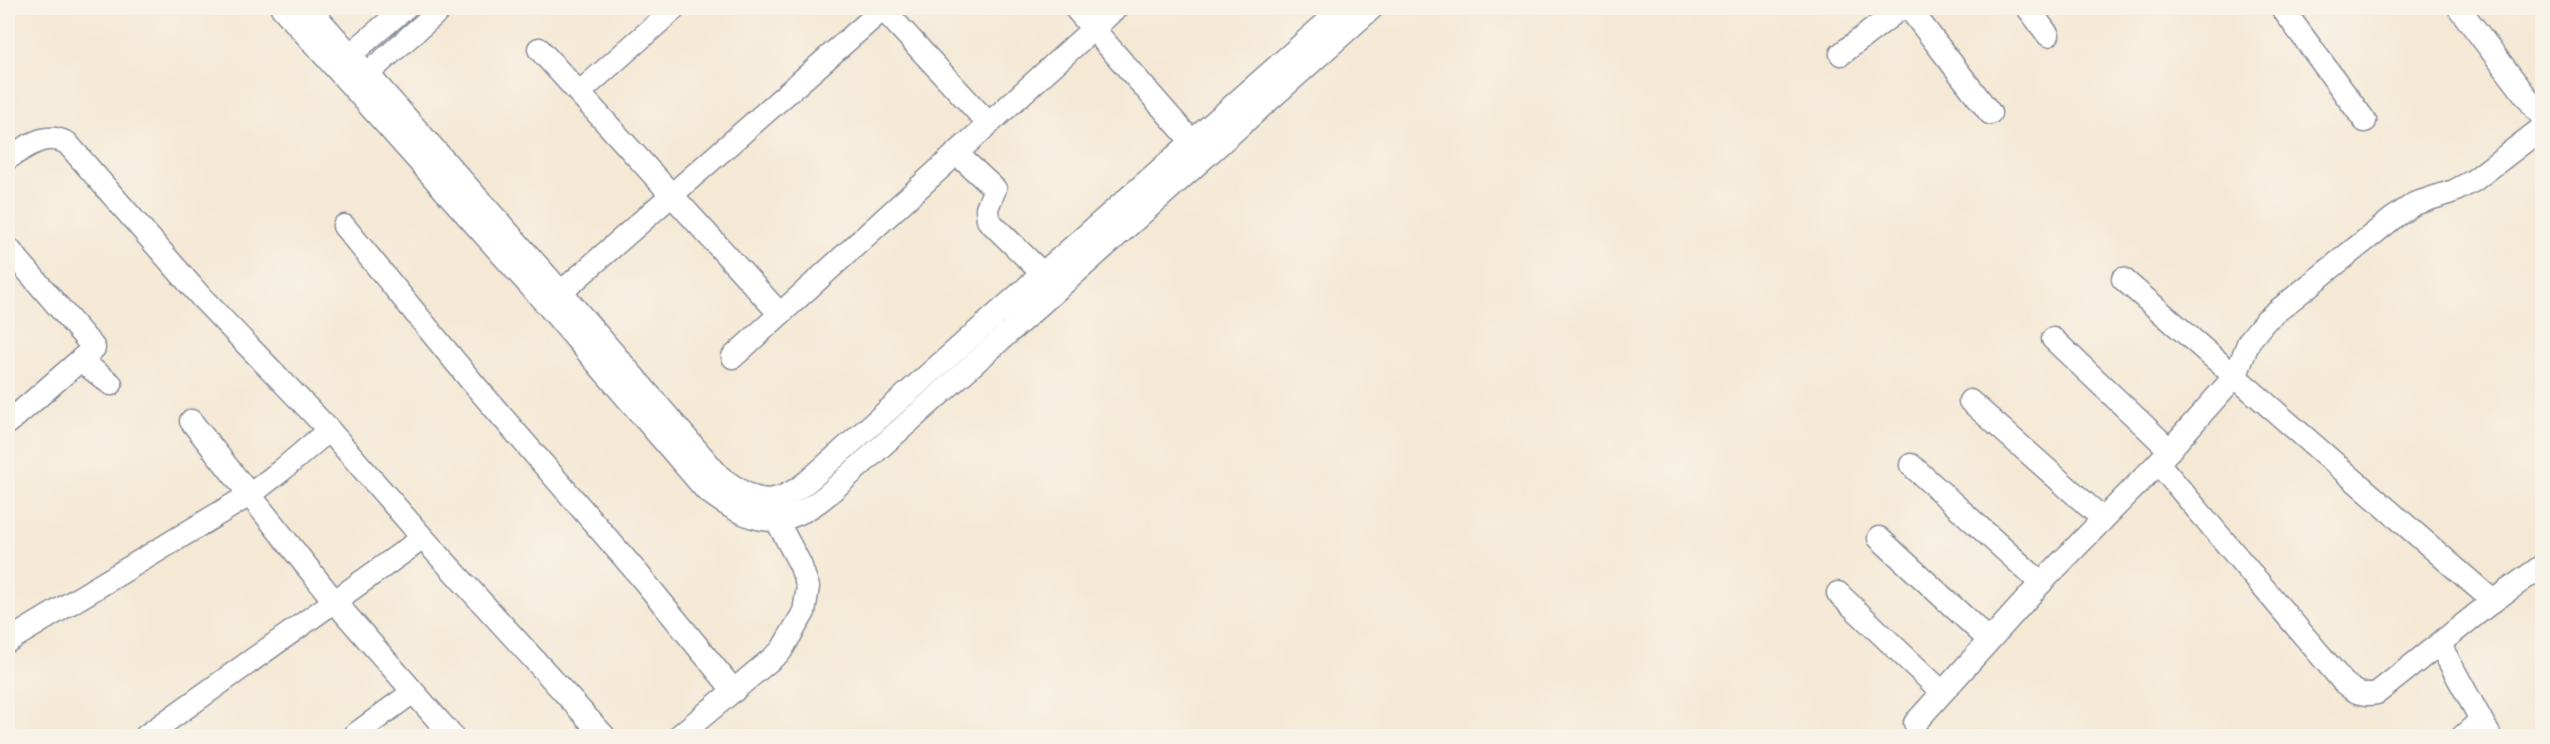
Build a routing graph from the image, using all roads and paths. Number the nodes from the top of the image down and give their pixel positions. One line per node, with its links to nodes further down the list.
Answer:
1 (282, 8): 20 (street)
2 (309, 8): 20 (street)
3 (405, 8): 20 (street)
4 (442, 8): 21 (street)
5 (675, 8): 22 (street)
6 (882, 8): 26 (street); 31 (street)
7 (1075, 8): 16 (street)
8 (1116, 8): 16 (street)
9 (1343, 8): 28 (street)
10 (1372, 8): 28 (street)
11 (1901, 8): 19 (street)
12 (1909, 8): 23 (street)
13 (2028, 8): 17 (street)
14 (2282, 8): 25 (street)
15 (2459, 8): 24 (street)
16 (1092, 28): 26 (street); 28 (street)
17 (2048, 35)
18 (539, 49): 22 (street)
19 (1842, 54)
20 (343, 61): 21 (street)
21 (360, 80): 36 (street)
22 (579, 93): 31 (street)
23 (1990, 113)
24 (2542, 117)
25 (2365, 121)
26 (988, 123): 29 (street)
27 (2542, 128): 41 (street)
28 (1199, 149): 34 (street); 50 (street)
29 (956, 153): 34 (street); 37 (street)
30 (8, 158): 46 (street)
31 (670, 195): 36 (street); 37 (street)
32 (344, 226): 62 (street)
33 (8, 248): 40 (street)
34 (1043, 274): 50 (street)
35 (2123, 279): 41 (street)
36 (554, 299): 50 (street)
37 (780, 314): 39 (street)
38 (2054, 339): 47 (street)
39 (733, 357)
40 (82, 358): 42 (street); 45 (street)
41 (2236, 375): 47 (street); 57 (street)
42 (111, 384)
43 (1970, 401): 51 (street)
44 (191, 422): 49 (street)
45 (8, 423)
46 (328, 430): 49 (street); 52 (street)
47 (2164, 456): 51 (street); 61 (street)
48 (1911, 465): 55 (street)
49 (251, 494): 58 (street); 60 (street)
50 (776, 511): 62 (street)
51 (2103, 519): 55 (street)
52 (423, 538): 58 (street); 70 (street)
53 (1879, 538): 59 (street)
54 (2542, 567): 57 (street)
55 (2041, 583): 59 (street)
56 (1838, 594): 64 (street)
57 (2493, 601): 61 (street)
58 (335, 602): 63 (street); 67 (street)
59 (1989, 640): 64 (street)
60 (8, 641)
61 (2440, 645): 66 (street)
62 (735, 691): 71 (street)
63 (413, 692): 68 (street); 69 (street)
64 (1942, 693): 65 (street)
65 (1915, 723)
66 (2485, 728): 72 (street)
67 (146, 736)
68 (353, 736)
69 (452, 736)
70 (604, 736)
71 (679, 736)
72 (2463, 736)

